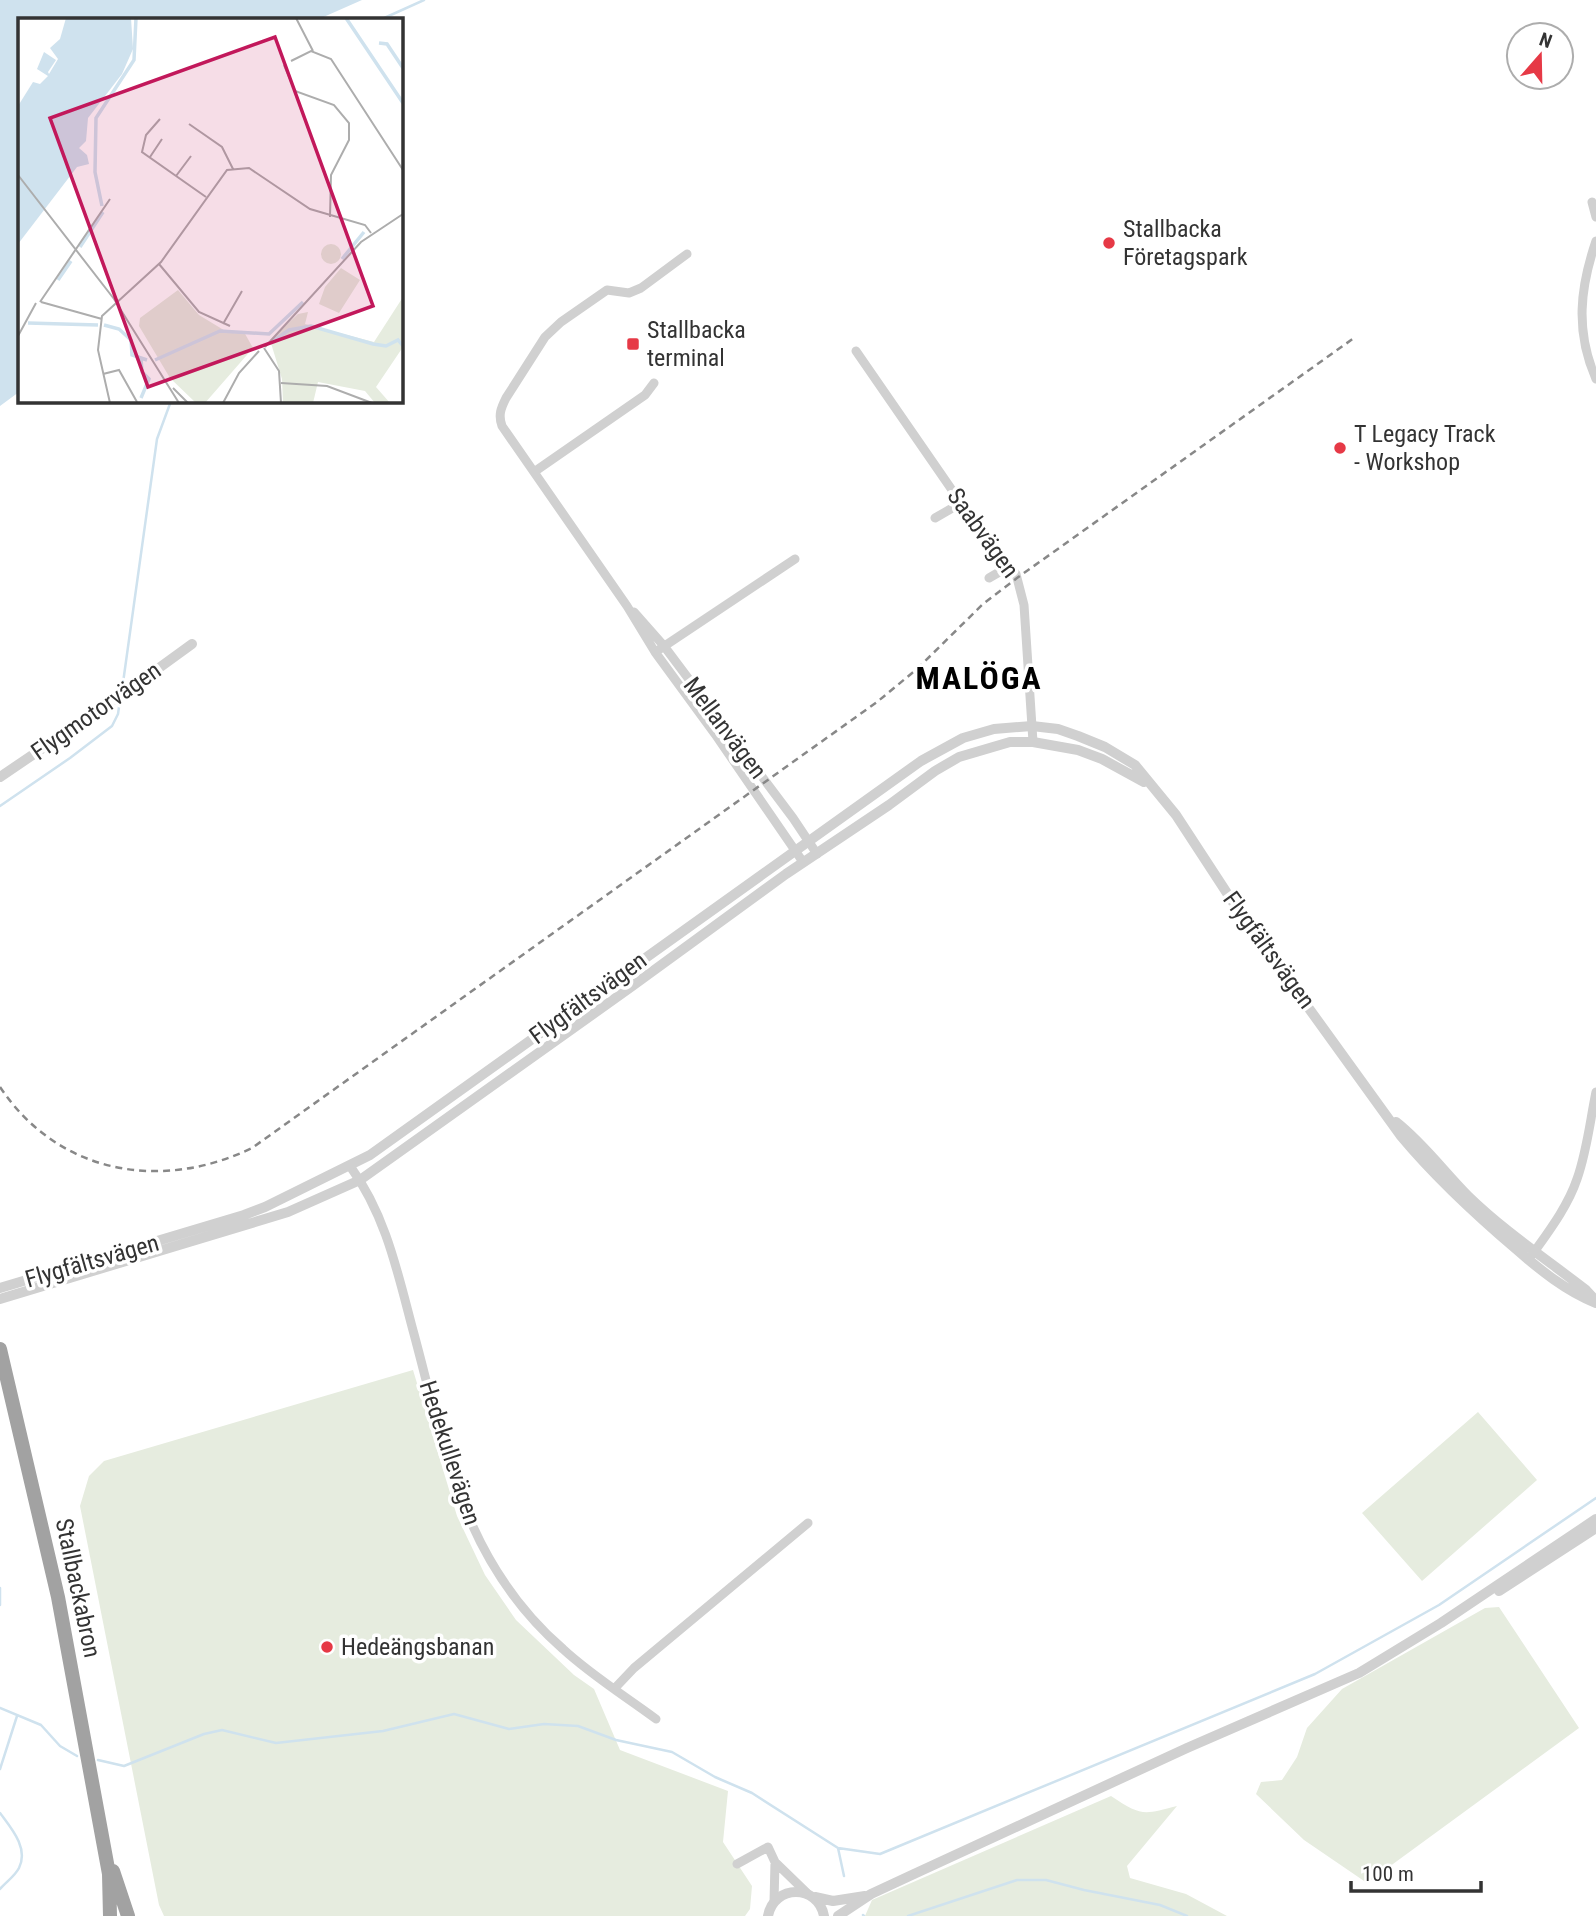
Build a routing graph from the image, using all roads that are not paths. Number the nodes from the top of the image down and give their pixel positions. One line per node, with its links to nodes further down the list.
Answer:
1 (1592, 202): 2 (street)
2 (1596, 217)
3 (1596, 241): 6 (street)
4 (687, 254): 8 (street, Mellanvägen)
5 (856, 351): 9 (street, Saabvägen)
6 (1596, 379)
7 (654, 383): 8 (street)
8 (534, 472): 15 (street, Mellanvägen)
9 (961, 503): 10 (street); 12 (street, Saabvägen)
10 (935, 518)
11 (795, 559): 15 (street)
12 (1008, 567): 13 (street); 16 (street, Saabvägen)
13 (989, 578)
14 (192, 644): 18 (street, Flygmotorvägen)
15 (659, 649): 20 (street, Mellanvägen); 21 (street, Mellanvägen)
16 (1032, 726): 17 (street, Saabvägen); 19 (street, Flygfältsvägen); 20 (street, Flygfältsvägen)
17 (1033, 743): 19 (street, Flygfältsvägen); 22 (street, Flygfältsvägen)
18 (0, 777)
19 (1149, 785): 27 (street, Flygfältsvägen)
20 (809, 842): 21 (street, Flygfältsvägen); 22 (street, Mellanvägen)
21 (796, 850): 23 (street, Mellanvägen); 25 (street, Flygfältsvägen)
22 (817, 853): 23 (street, Flygfältsvägen)
23 (803, 862): 26 (street, Flygfältsvägen)
24 (1596, 1092): 27 (street)
25 (350, 1166): 26 (street, Hedekullevägen); 28 (street, Flygfältsvägen)
26 (360, 1180): 29 (street, Flygfältsvägen); 36 (street, Hedekullevägen)
27 (1531, 1256): 30 (street, Flygfältsvägen)
28 (0, 1288)
29 (0, 1299)
30 (1596, 1302)
31 (0, 1349): 38 (highway, Stallbackabron)
32 (1596, 1518): 35 (street)
33 (808, 1523): 36 (street)
34 (1596, 1528): 35 (street)
35 (1441, 1623): 41 (street)
36 (615, 1688): 37 (street, Hedekullevägen)
37 (656, 1719)
38 (102, 1838): 44 (highway); 45 (highway)
39 (775, 1862): 40 (street); 42 (street); 43 (street)
40 (737, 1864)
41 (871, 1894): 42 (street); 47 (street)
42 (811, 1895): 43 (street); 46 (street)
43 (769, 1911)
44 (110, 1916)
45 (128, 1916)
46 (824, 1916)
47 (838, 1916)

